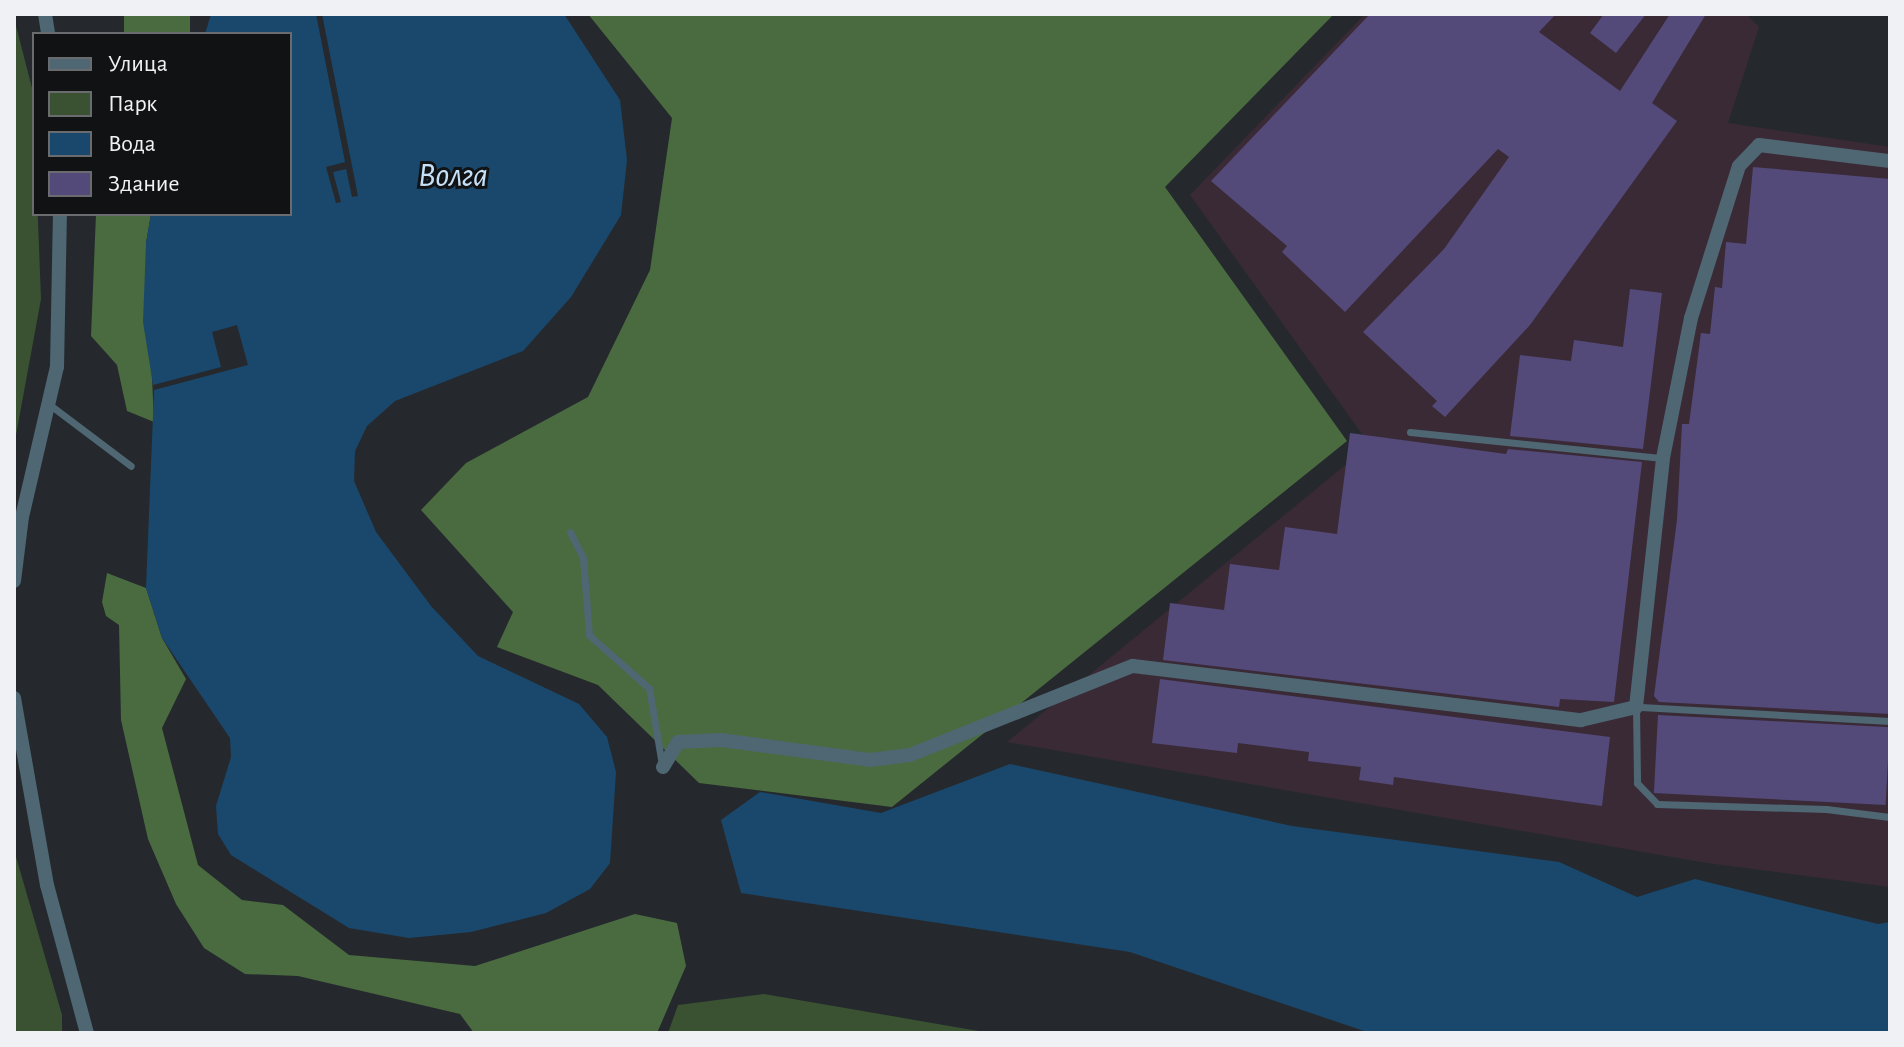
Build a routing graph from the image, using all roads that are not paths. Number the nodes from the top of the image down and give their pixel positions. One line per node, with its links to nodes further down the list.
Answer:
1 (1890, 161): 5 (street)
2 (60, 216): 3 (street)
3 (50, 405): 6 (lane); 8 (street)
4 (1410, 432): 5 (lane)
5 (1663, 458): 10 (street)
6 (131, 466)
7 (570, 532): 12 (lane)
8 (14, 581)
9 (14, 698): 14 (street)
10 (1636, 707): 11 (lane); 12 (street); 13 (lane)
11 (1890, 721)
12 (663, 767)
13 (1890, 817)
14 (87, 1033)

